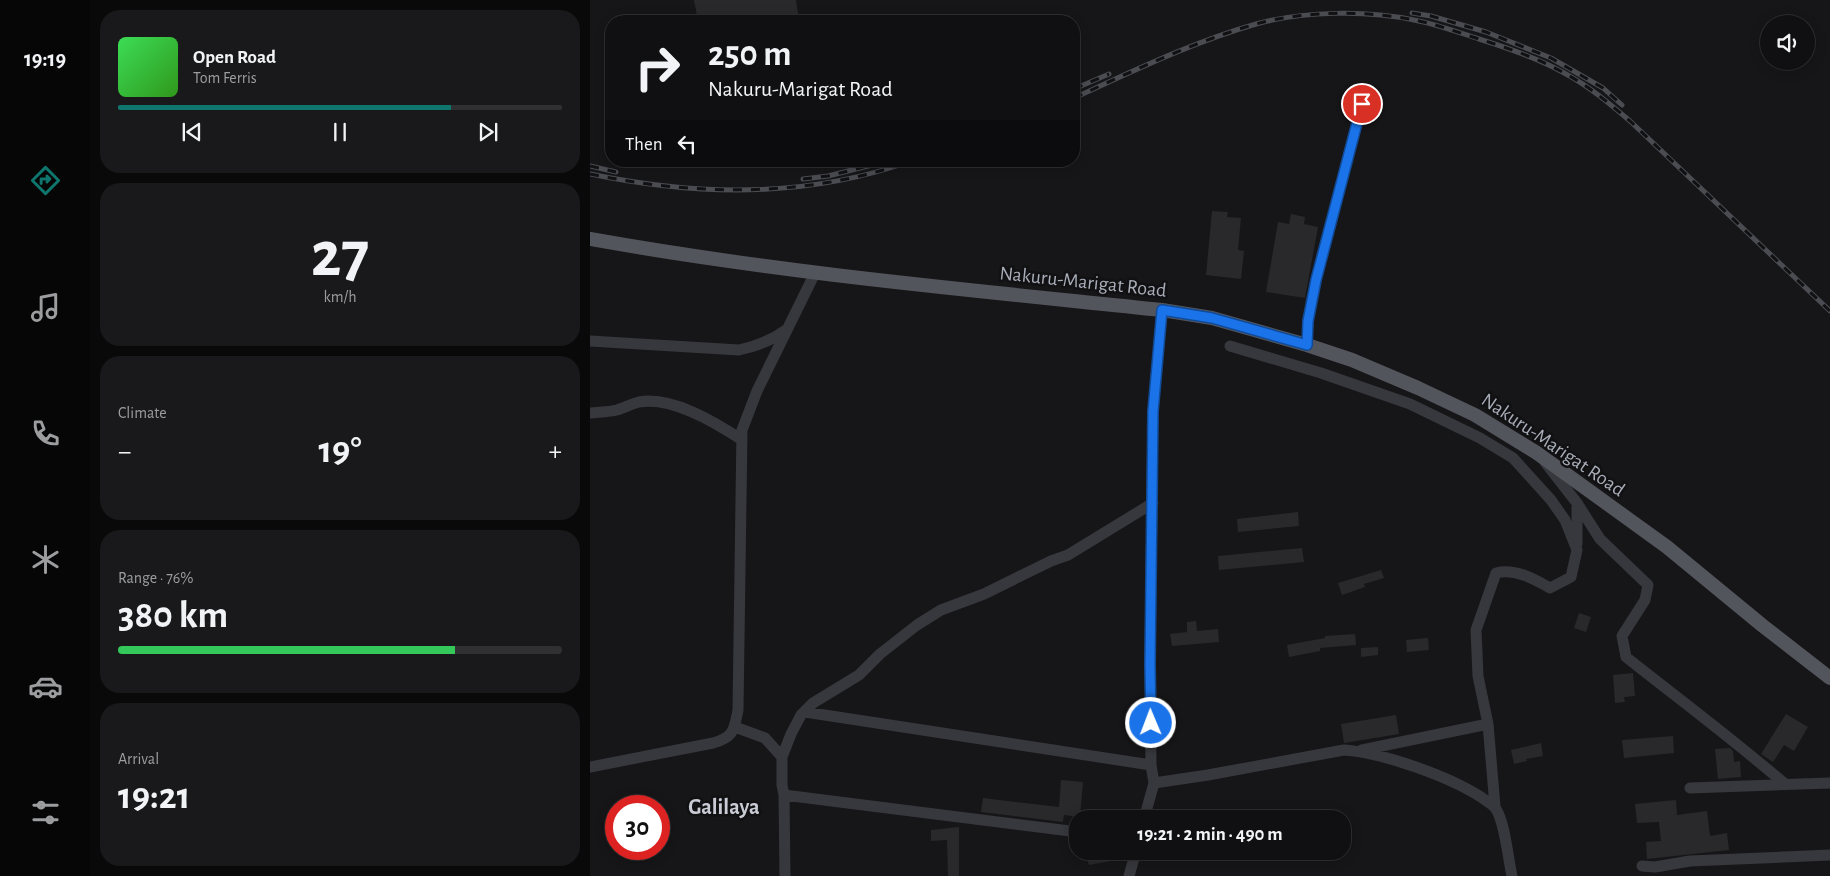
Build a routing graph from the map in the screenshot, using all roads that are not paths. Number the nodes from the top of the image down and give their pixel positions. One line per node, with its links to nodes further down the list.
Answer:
1 (1362, 104): 7 (street)
2 (590, 239): 3 (main road, Nakuru-Marigat Road)
3 (815, 273): 4 (main road, Nakuru-Marigat Road); 5 (street)
4 (1162, 310): 7 (main road, Nakuru-Marigat Road); 13 (street)
5 (788, 328): 6 (street); 10 (street)
6 (590, 341)
7 (1307, 345): 11 (main road, Nakuru-Marigat Road)
8 (1230, 346): 14 (street)
9 (590, 413): 10 (street)
10 (742, 440): 18 (street)
11 (1537, 453): 12 (street); 15 (main road, Nakuru-Marigat Road)
12 (1577, 503): 14 (street); 25 (street)
13 (1153, 504): 16 (street); 21 (street)
14 (1577, 550): 17 (street)
15 (1830, 678)
16 (804, 712): 20 (street); 21 (street)
17 (1488, 724): 19 (street); 28 (street)
18 (735, 727): 20 (street); 22 (street)
19 (1358, 751): 24 (street); 28 (street)
20 (782, 757): 27 (street)
21 (1151, 766): 24 (street)
22 (590, 767)
23 (1830, 782): 25 (street)
24 (1154, 783): 29 (street)
25 (1785, 784): 26 (street)
26 (1690, 788)
27 (784, 795): 30 (street); 34 (street)
28 (1495, 806): 36 (street)
29 (1146, 810)
30 (1069, 831)
31 (1830, 855): 33 (street)
32 (1133, 860): 35 (street)
33 (1642, 866)
34 (785, 876)
35 (1129, 876)
36 (1512, 876)

